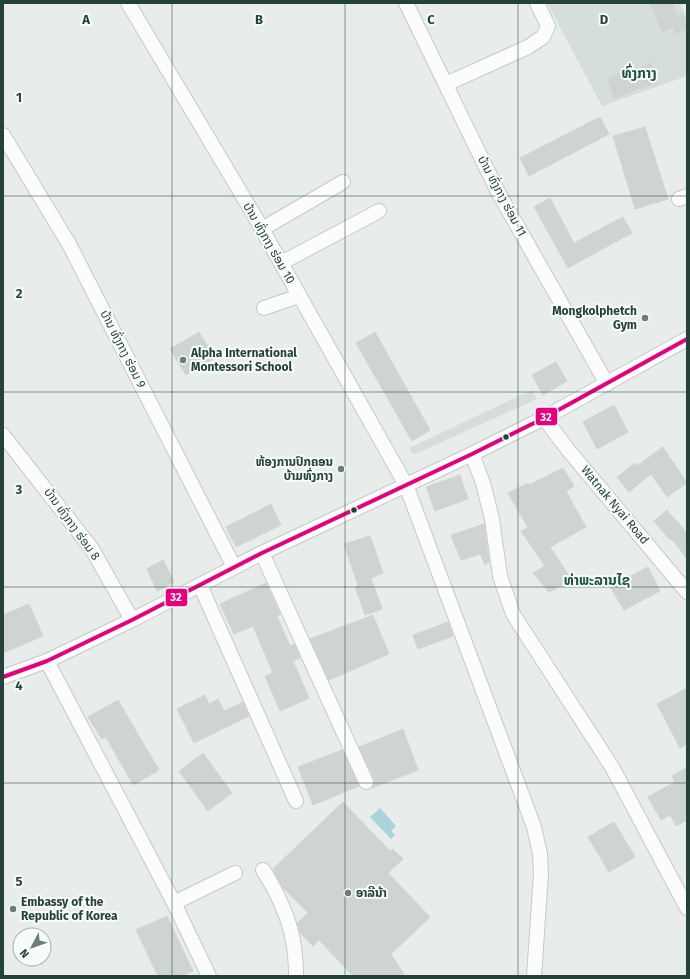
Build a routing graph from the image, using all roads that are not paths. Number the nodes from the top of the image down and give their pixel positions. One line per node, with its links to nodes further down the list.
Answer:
1 (128, 3): 8 (street, ບ້ານ ທົ່ງກາງ ຮ່ອມ 10)
2 (406, 3): 4 (street, ບ້ານ ທົ່ງກາງ ຮ່ອມ 11)
3 (537, 3): 4 (street)
4 (446, 84): 13 (street, ບ້ານ ທົ່ງກາງ ຮ່ອມ 11)
5 (3, 135): 19 (street, ບ້ານ ທົ່ງກາງ ຮ່ອມ 9)
6 (343, 182): 8 (street)
7 (379, 211): 9 (street)
8 (262, 229): 9 (street, ບ້ານ ທົ່ງກາງ ຮ່ອມ 10)
9 (281, 264): 10 (street, ບ້ານ ທົ່ງກາງ ຮ່ອມ 10)
10 (299, 296): 11 (street); 17 (street, ບ້ານ ທົ່ງກາງ ຮ່ອມ 10)
11 (264, 308)
12 (687, 339): 13 (street)
13 (608, 384): 14 (street)
14 (544, 418): 16 (street); 21 (street, Watnak Nyai Road)
15 (3, 435): 22 (street, ບ້ານ ທົ່ງກາງ ຮ່ອມ 8)
16 (472, 454): 17 (street); 30 (street)
17 (406, 485): 18 (street); 33 (street, ບ້ານ ທົ່ງກາງ ຮ່ອມ 10)
18 (262, 553): 19 (street); 25 (street)
19 (234, 567): 20 (street)
20 (200, 585): 22 (street); 26 (street)
21 (687, 592)
22 (132, 620): 23 (street)
23 (47, 661): 24 (street); 29 (street)
24 (3, 677)
25 (366, 782)
26 (296, 801)
27 (263, 870): 32 (street)
28 (235, 873): 29 (street)
29 (174, 903): 31 (street)
30 (687, 908)
31 (209, 976)
32 (296, 976)
33 (534, 976)

